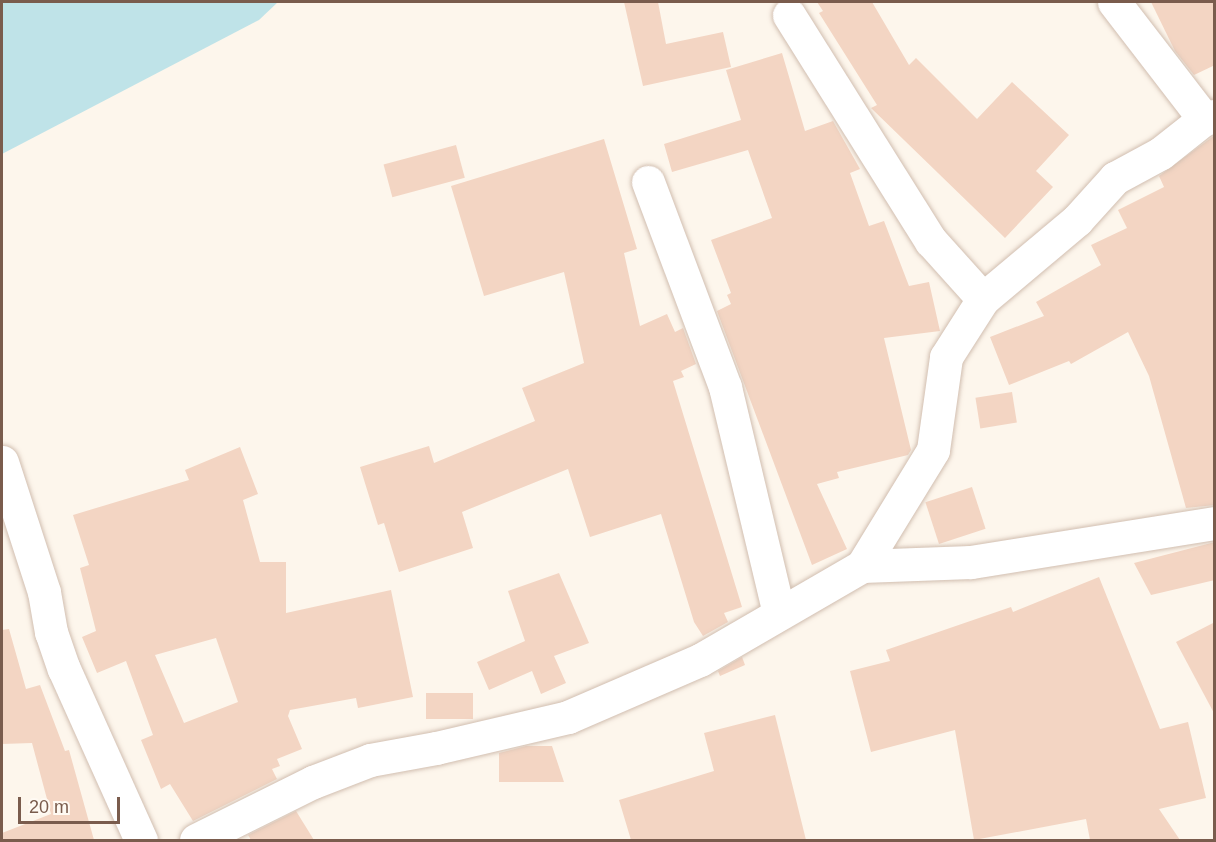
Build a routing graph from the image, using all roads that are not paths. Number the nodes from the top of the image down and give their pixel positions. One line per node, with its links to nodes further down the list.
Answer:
1 (1114, 2): 3 (street)
2 (789, 15): 5 (street)
3 (1209, 117): 5 (street)
4 (648, 182): 9 (street)
5 (983, 299): 8 (street)
6 (2, 462): 10 (street)
7 (1215, 523): 8 (street)
8 (862, 566): 9 (street)
9 (779, 613): 11 (street)
10 (141, 840)
11 (196, 840)

